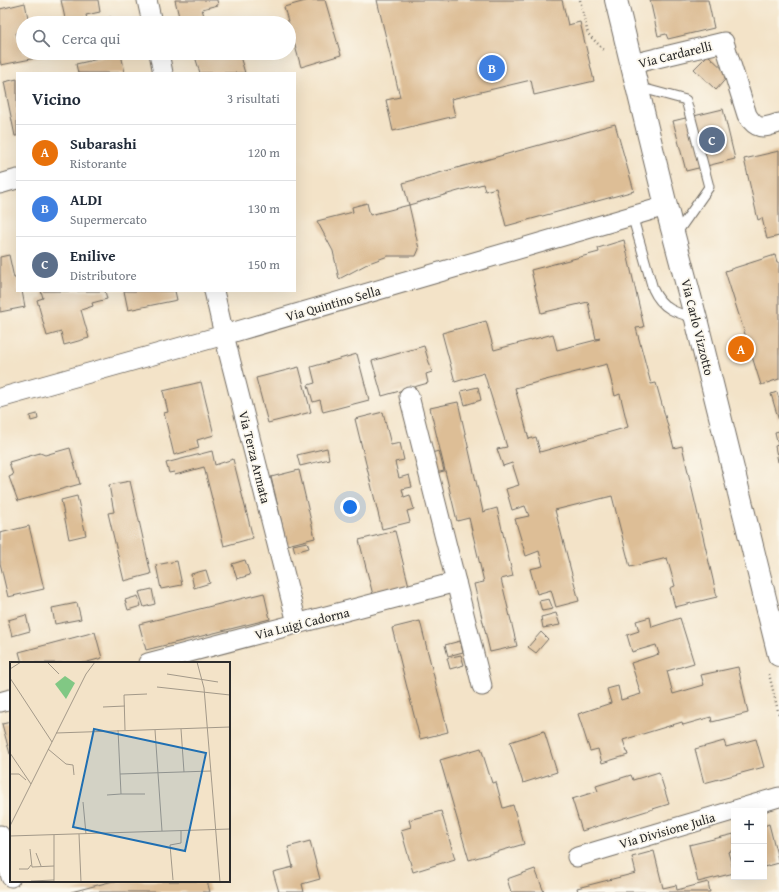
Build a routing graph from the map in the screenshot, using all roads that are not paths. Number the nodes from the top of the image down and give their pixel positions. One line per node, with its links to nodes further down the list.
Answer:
1 (147, 0): 3 (street)
2 (616, 0): 5 (street, Via Carlo Vizzotto)
3 (150, 16)
4 (161, 60): 6 (street)
5 (632, 64): 7 (street, Via Carlo Vizzotto); 8 (street, Via Cardarelli)
6 (164, 72)
7 (637, 86): 11 (street, Via Carlo Vizzotto); 13 (lane)
8 (779, 123)
9 (16, 179): 10 (street)
10 (0, 184)
11 (666, 206): 12 (street, Via Quintino Sella); 13 (street, Via Carlo Vizzotto)
12 (632, 216): 15 (lane); 16 (street, Via Quintino Sella)
13 (674, 237): 15 (street, Via Carlo Vizzotto)
14 (214, 292): 16 (street, Via Terza Armata)
15 (696, 319): 21 (street, Via Carlo Vizzotto)
16 (224, 335): 18 (street, Via Quintino Sella); 20 (street, Via Terza Armata)
17 (409, 396): 19 (street)
18 (0, 398)
19 (456, 582): 20 (street, Via Luigi Cadorna); 23 (street)
20 (298, 623): 22 (street, Via Luigi Cadorna)
21 (779, 655)
22 (152, 662)
23 (482, 686)
24 (10, 699): 25 (street)
25 (0, 702)
26 (779, 797): 28 (street, Via Divisione Julia)
27 (0, 836): 29 (street)
28 (578, 857)
29 (10, 873)
30 (12, 882): 31 (street)
31 (15, 892)

